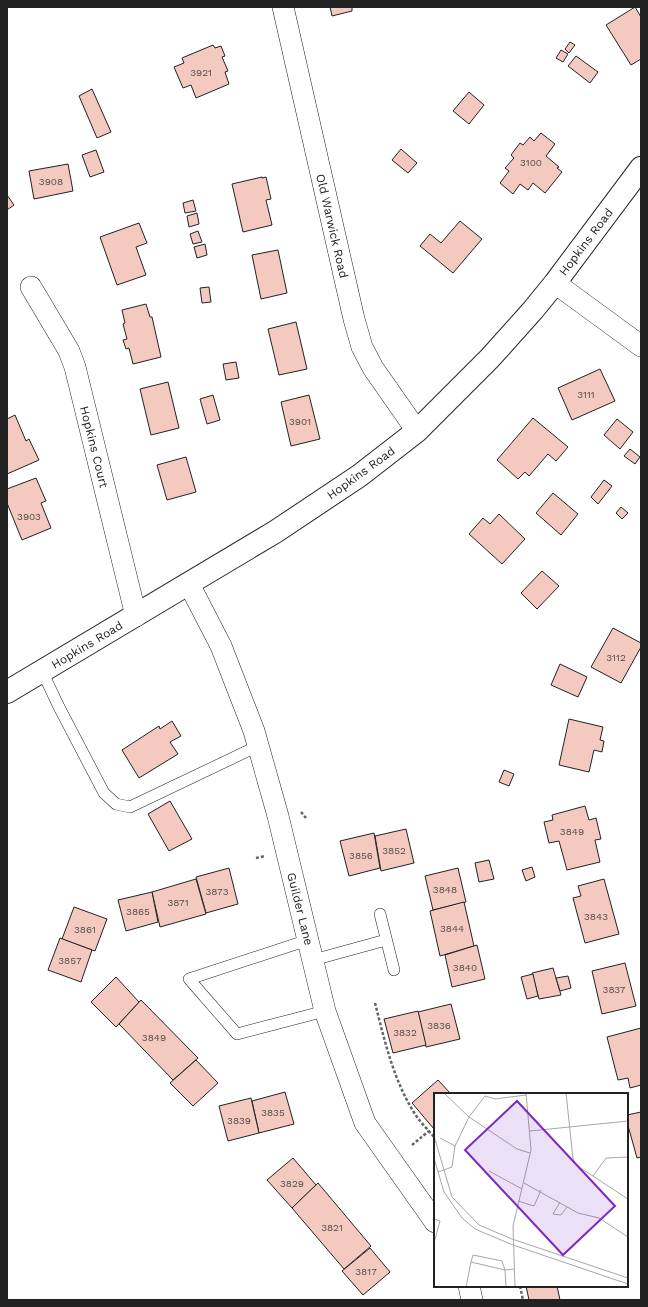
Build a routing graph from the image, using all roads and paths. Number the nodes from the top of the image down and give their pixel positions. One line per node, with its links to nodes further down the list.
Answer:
1 (282, 7): 6 (street, Old Warwick Road)
2 (641, 168): 3 (main road, Hopkins Road)
3 (555, 283): 5 (street); 6 (main road, Hopkins Road)
4 (31, 288): 8 (street, Hopkins Court)
5 (641, 346)
6 (417, 431): 7 (main road, Hopkins Road)
7 (189, 584): 8 (main road, Hopkins Road); 11 (street, Guilder Lane)
8 (136, 616): 9 (main road, Hopkins Road)
9 (42, 671): 10 (main road, Hopkins Road); 11 (lane)
10 (7, 692)
11 (258, 746): 13 (street, Guilder Lane)
12 (380, 914): 14 (lane)
13 (308, 940): 15 (street, Guilder Lane); 18 (lane)
14 (386, 940): 15 (lane); 16 (lane)
15 (313, 960): 18 (street, Guilder Lane)
16 (394, 970)
17 (375, 1003): 19 (path)
18 (325, 1011): 22 (street, Guilder Lane)
19 (429, 1131): 20 (path); 21 (path)
20 (434, 1137)
21 (412, 1146)
22 (434, 1221)
23 (469, 1287): 25 (street)
24 (520, 1287): 26 (path)
25 (472, 1300)
26 (523, 1300)

